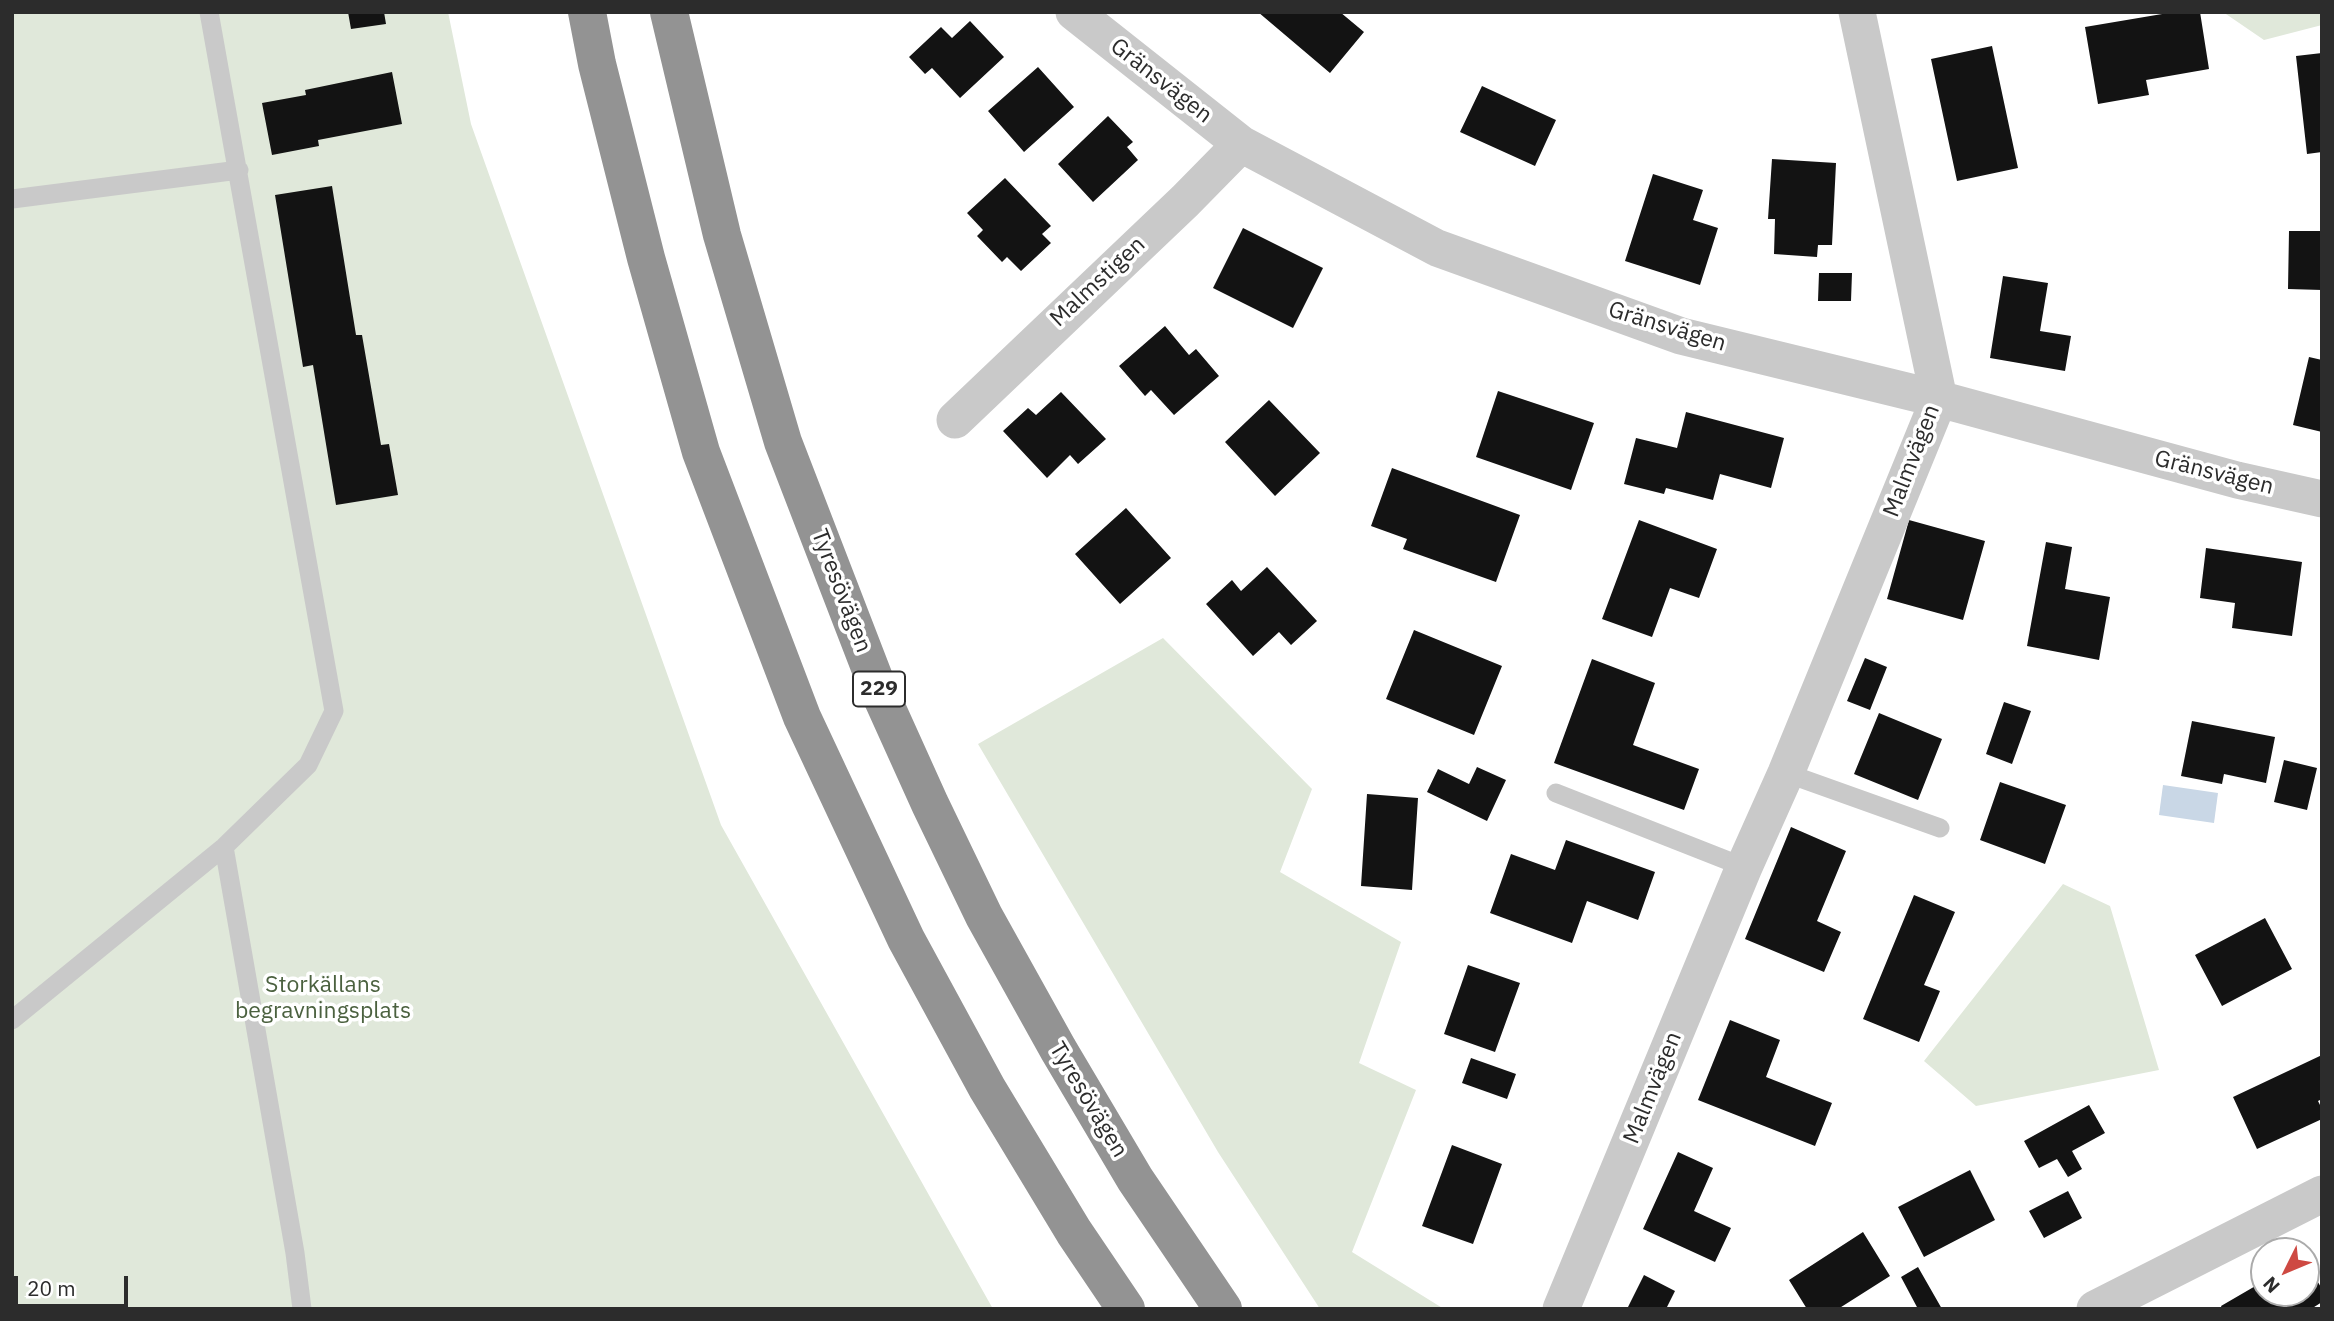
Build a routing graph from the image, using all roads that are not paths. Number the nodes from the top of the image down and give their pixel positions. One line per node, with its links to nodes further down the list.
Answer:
1 (209, 12): 7 (lane)
2 (587, 12): 20 (highway)
3 (669, 12): 21 (highway, Tyresövägen / 229)
4 (1074, 12): 6 (street, Gränsvägen)
5 (1857, 12): 9 (street, Malmvägen)
6 (1241, 144): 9 (street, Gränsvägen); 10 (street, Malmstigen)
7 (239, 170): 8 (lane); 15 (lane)
8 (12, 199)
9 (1939, 399): 11 (street, Gränsvägen); 12 (street, Malmvägen)
10 (955, 420)
11 (2322, 499)
12 (1786, 773): 14 (lane); 16 (street, Malmvägen)
13 (1556, 793): 16 (lane)
14 (1940, 828)
15 (224, 847): 17 (lane); 19 (lane)
16 (1744, 867): 22 (street, Malmvägen)
17 (12, 1020)
18 (2322, 1194): 23 (street)
19 (302, 1309)
20 (1126, 1309)
21 (1223, 1309)
22 (1561, 1309)
23 (2095, 1309)

